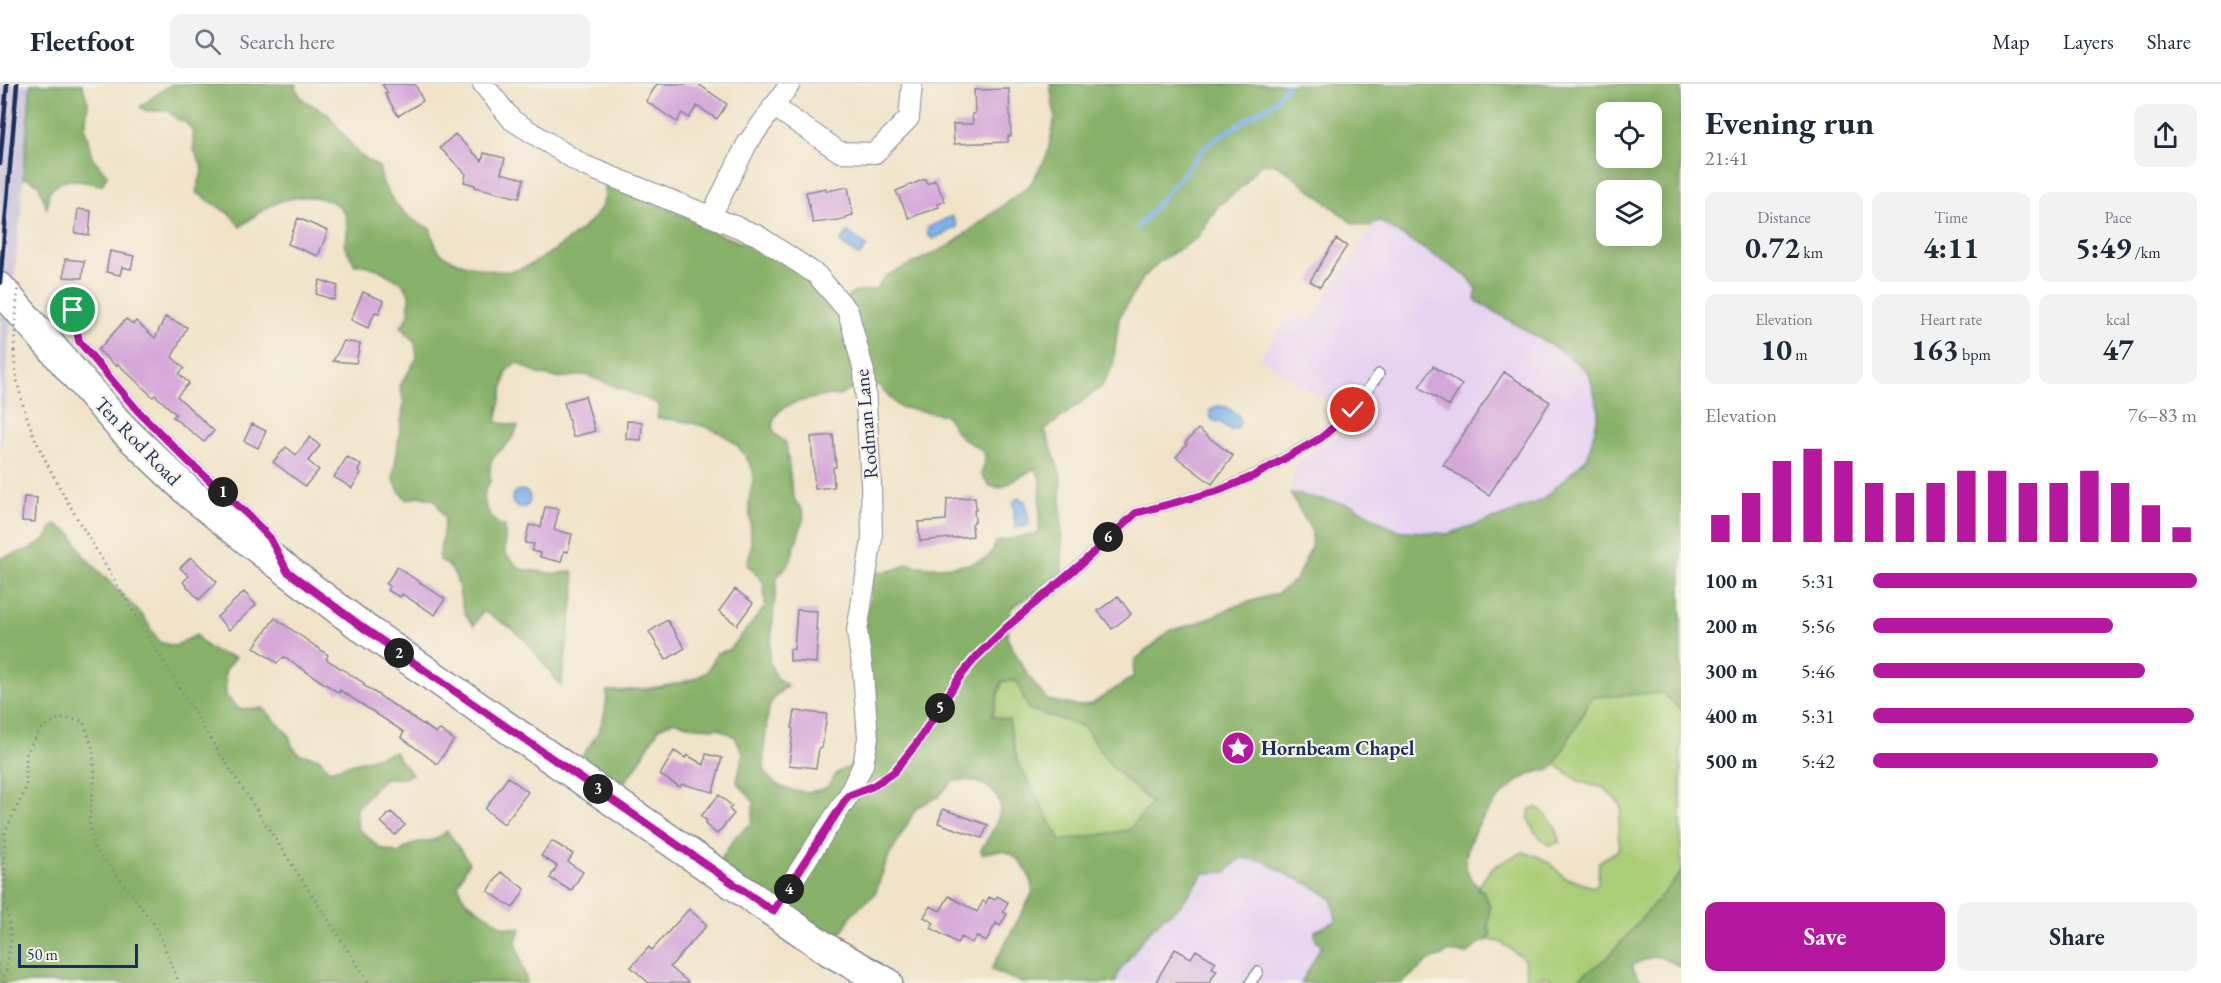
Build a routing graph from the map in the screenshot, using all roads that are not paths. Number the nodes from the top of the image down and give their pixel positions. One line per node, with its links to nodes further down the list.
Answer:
1 (483, 84): 5 (street, Rodman Lane)
2 (790, 84): 4 (street)
3 (912, 84): 4 (street)
4 (773, 106): 5 (street)
5 (711, 216): 10 (street, Rodman Lane)
6 (9, 285): 9 (main road, Ten Rod Road)
7 (73, 310): 9 (lane)
8 (1379, 374): 10 (lane)
9 (287, 571): 11 (main road, Ten Rod Road)
10 (848, 796): 11 (street, Rodman Lane)
11 (773, 911): 13 (main road, Ten Rod Road)
12 (1258, 972): 14 (lane)
13 (887, 983)
14 (1250, 983)

